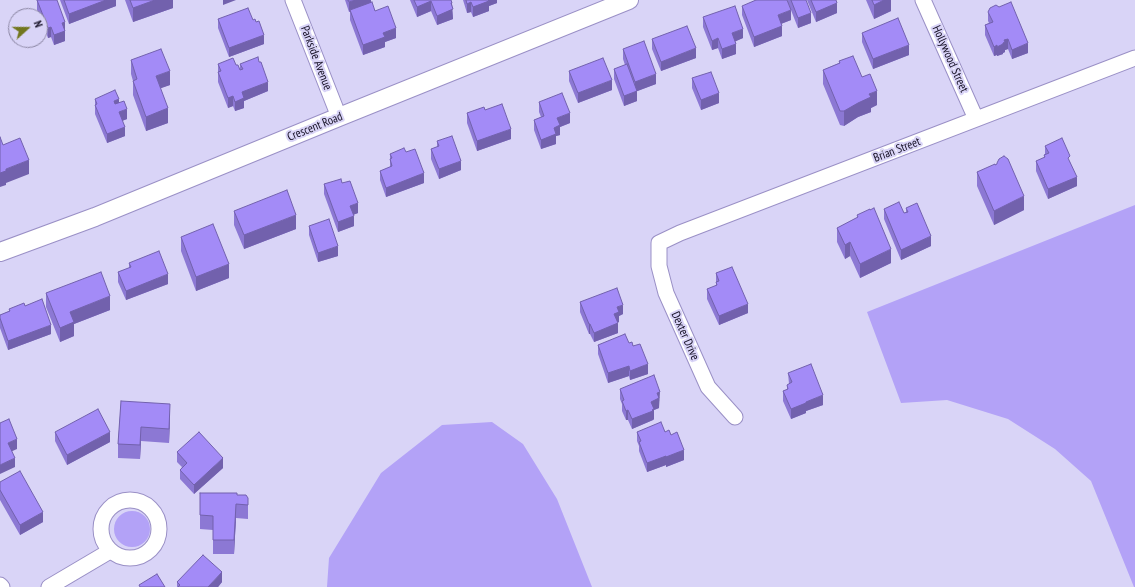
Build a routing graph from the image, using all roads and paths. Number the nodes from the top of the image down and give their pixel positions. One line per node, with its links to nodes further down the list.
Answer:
1 (293, 0): 5 (street, Parkside Avenue)
2 (629, 0): 5 (street, Crescent Road)
3 (923, 0): 6 (street, Hollywood Street)
4 (1135, 58): 6 (street, Brian Street)
5 (339, 117): 8 (street, Crescent Road)
6 (976, 119): 7 (street, Brian Street)
7 (659, 244): 9 (street, Dexter Drive)
8 (0, 252)
9 (735, 417)
10 (110, 551): 11 (street)
11 (49, 587)

